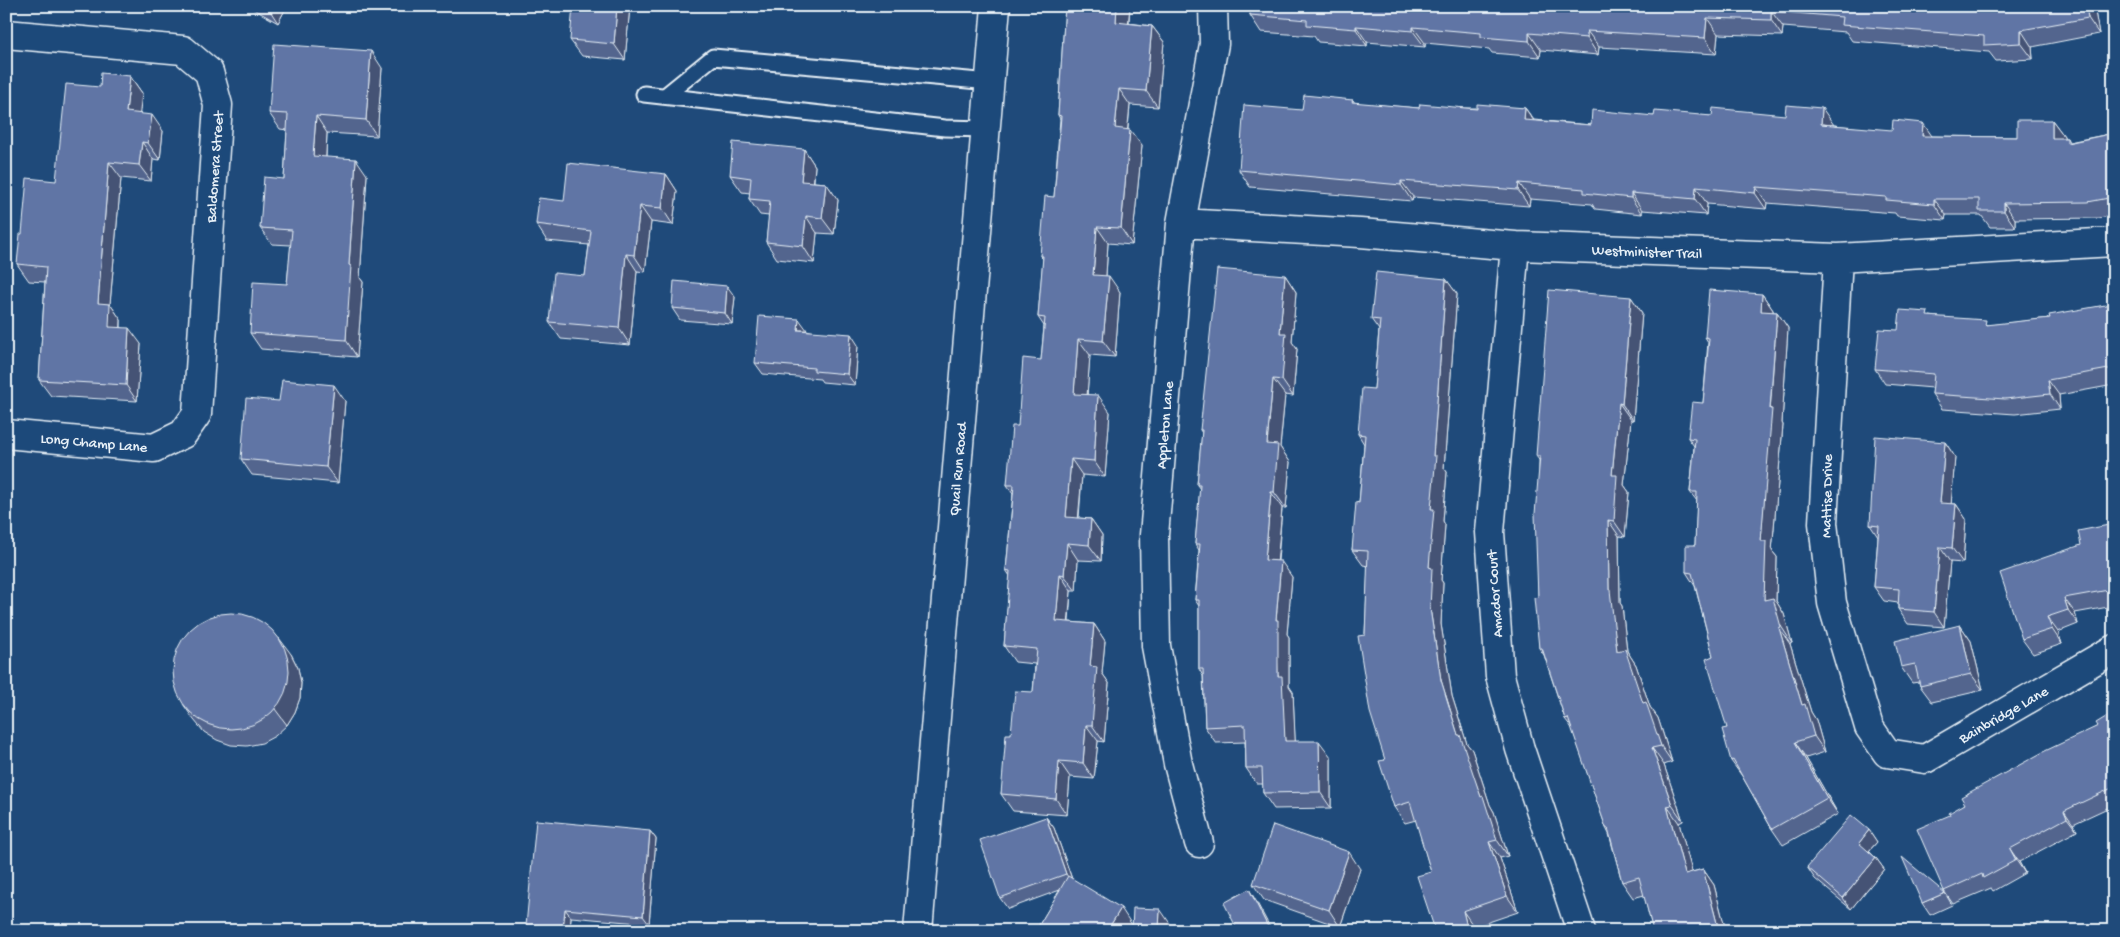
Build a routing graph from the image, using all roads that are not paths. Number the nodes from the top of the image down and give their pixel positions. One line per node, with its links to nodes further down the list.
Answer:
1 (996, 6): 4 (street, Quail Run Road)
2 (1213, 6): 8 (street, Appleton Lane)
3 (6, 34): 12 (street, Baldomera Street)
4 (990, 82): 6 (lane); 7 (street, Quail Run Road)
5 (644, 94): 6 (lane)
6 (665, 96): 7 (lane)
7 (986, 129): 17 (street, Quail Run Road)
8 (1182, 223): 10 (street, Westminister Trail); 16 (street, Appleton Lane)
9 (2114, 242): 11 (street, Westminister Trail)
10 (1515, 246): 11 (street, Westminister Trail); 18 (street, Amador Court)
11 (1838, 258): 15 (street, Mattise Drive)
12 (197, 414): 13 (street, Long Champ Lane)
13 (6, 434)
14 (2114, 649): 15 (street, Bainbridge Lane)
15 (1887, 753)
16 (1199, 843)
17 (918, 931)
18 (1581, 931)

